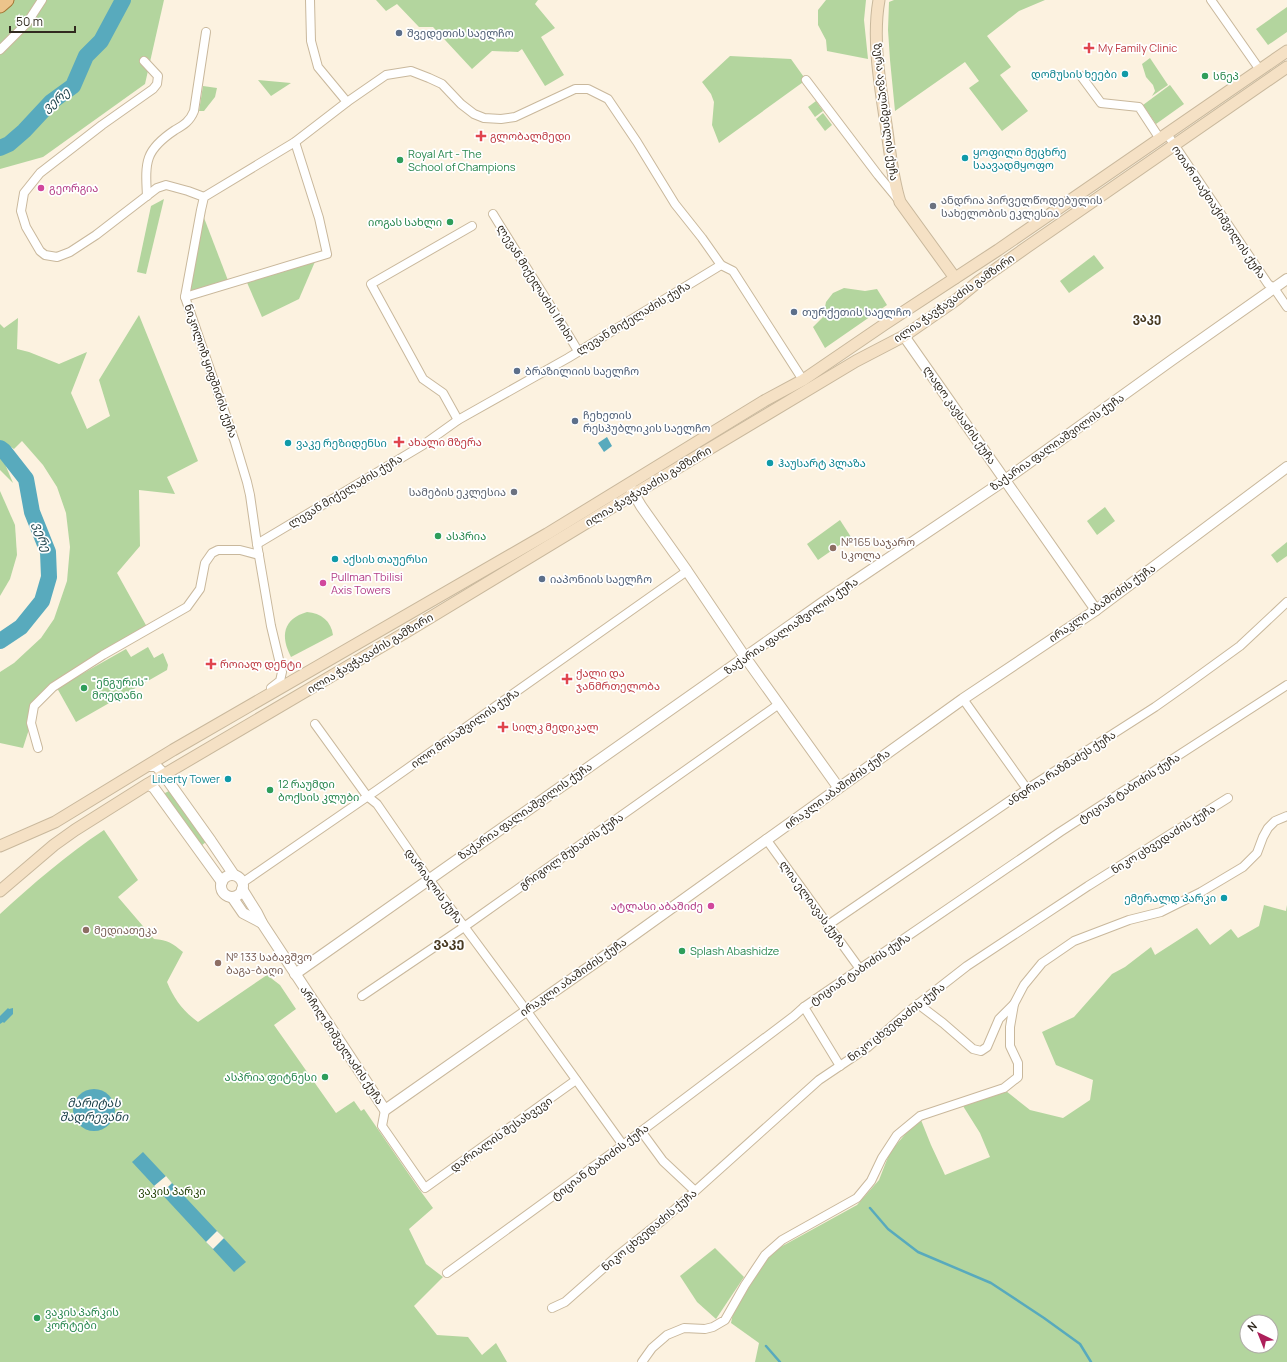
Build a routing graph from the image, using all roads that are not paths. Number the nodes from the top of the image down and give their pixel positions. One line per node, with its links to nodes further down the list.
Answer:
1 (7, 0): 6 (main road)
2 (42, 0): 8 (street)
3 (310, 0): 15 (street)
4 (879, 0): 21 (main road, ზურა ავალიშვილის ქუჩა)
5 (1211, 0): 12 (street)
6 (0, 6)
7 (206, 32): 19 (street)
8 (0, 50)
9 (1287, 51): 12 (main road, ილია ჭავჭავაძის გამზირი)
10 (144, 61): 19 (street)
11 (1287, 67): 18 (main road, ილია ჭავჭავაძის გამზირი)
12 (1260, 70): 16 (main road, ილია ჭავჭავაძის გამზირი)
13 (1081, 76): 16 (street, ოთარ თაქთაქიშვილის ქუჩა)
14 (806, 80): 21 (street)
15 (347, 102): 17 (street); 24 (street)
16 (1164, 137): 18 (street, ოთარ თაქთაქიშვილის ქუჩა); 25 (main road, ილია ჭავჭავაძის გამზირი)
17 (295, 142): 20 (street); 28 (street)
18 (1174, 145): 27 (street, ოთარ თაქთაქიშვილის ქუჩა); 30 (main road, ილია ჭავჭავაძის გამზირი)
19 (147, 196): 20 (street)
20 (204, 197): 28 (street, ნიკოლოზ ყიფშიძის ქუჩა)
21 (900, 202): 25 (main road, ზურა ავალიშვილის ქუჩა)
22 (493, 214): 31 (street, ლევან მიქელაძის I ჩიხი)
23 (472, 226): 33 (street)
24 (721, 265): 31 (street, ლევან მიქელაძის ქუჩა); 32 (street)
25 (955, 278): 32 (main road, ილია ჭავჭავაძის გამზირი)
26 (1287, 279): 27 (street, ზაქარია ფალიაშვილის ქუჩა)
27 (1274, 288): 29 (street, ოთარ თაქთაქიშვილის ქუჩა); 35 (street, ზაქარია ფალიაშვილის ქუჩა)
28 (185, 297): 37 (street, ნიკოლოზ ყიფშიძის ქუჩა)
29 (1287, 308)
30 (905, 337): 35 (street, ლადო კავსაძის ქუჩა); 36 (main road, ილია ჭავჭავაძის გამზირი)
31 (578, 351): 33 (street, ლევან მიქელაძის ქუჩა)
32 (803, 380): 36 (main road, ილია ჭავჭავაძის გამზირი)
33 (458, 420): 37 (street, ლევან მიქელაძის ქუჩა)
34 (1287, 466): 41 (street, ირაკლი აბაშიძის ქუჩა)
35 (1005, 480): 41 (street, ლადო კავსაძის ქუჩა); 42 (street, ზაქარია ფალიაშვილის ქუჩა)
36 (631, 489): 39 (street); 44 (main road, ილია ჭავჭავაძის გამზირი); 52 (main road, ილია ჭავჭავაძის გამზირი)
37 (257, 544): 38 (street, ნიკოლოზ ყიფშიძის ქუჩა)
38 (259, 554): 43 (street, ნიკოლოზ ყიფშიძის ქუჩა); 50 (street)
39 (687, 571): 42 (street); 56 (street, ილო მოსაშვილის ქუჩა)
40 (1287, 602): 55 (street, ანდრია რაზმაძეს ქუჩა)
41 (1096, 610): 47 (street, ირაკლი აბაშიძის ქუჩა)
42 (745, 657): 48 (street); 62 (street, ზაქარია ფალიაშვილის ქუჩა)
43 (282, 672): 44 (street); 46 (street)
44 (299, 678): 46 (main road, ილია ჭავჭავაძის გამზირი)
45 (1287, 685): 70 (street, ტიციან ტაბიძის ქუჩა)
46 (264, 698): 51 (main road, ილია ჭავჭავაძის გამზირი)
47 (962, 699): 54 (street, ირაკლი აბაშიძის ქუჩა); 55 (street)
48 (779, 704): 54 (street); 69 (street, გრიგოლ მუხაძის ქუჩა)
49 (315, 724): 56 (street, დარიალის ქუჩა)
50 (38, 748)
51 (148, 766): 52 (street); 60 (main road, ილია ჭავჭავაძის გამზირი)
52 (164, 775): 53 (main road, ილია ჭავჭავაძის გამზირი); 61 (street)
53 (148, 784): 63 (street); 65 (main road, ილია ჭავჭავაძის გამზირი)
54 (838, 787): 59 (street, ირაკლი აბაშიძის ქუჩა)
55 (1027, 789): 68 (street, ანდრია რაზმაძეს ქუჩა)
56 (367, 796): 62 (street, დარიალის ქუჩა); 64 (street, ილო მოსაშვილის ქუჩა)
57 (1228, 798): 73 (street, ნიკო ცხვედაძის ქუჩა)
58 (1287, 816): 74 (street)
59 (766, 839): 68 (street, ლია ელიავას ქუჩა); 76 (street, ირაკლი აბაშიძის ქუჩა)
60 (0, 846)
61 (234, 875): 63 (street); 64 (street)
62 (428, 879): 69 (street, დარიალის ქუჩა); 71 (street, ზაქარია ფალიაშვილის ქუჩა)
63 (222, 882): 66 (street)
64 (242, 886): 66 (street); 67 (street, არჩილ მიშველაძის ქუჩა)
65 (0, 891)
66 (232, 896): 67 (street, არჩილ მიშველაძის ქუჩა)
67 (262, 923): 71 (street, არჩილ მიშველაძის ქუჩა)
68 (828, 925): 70 (street, ლია ელიავას ქუჩა)
69 (464, 926): 72 (street, გრიგოლ მუხაძის ქუჩა); 76 (street, დარიალის ქუჩა)
70 (860, 969): 75 (street, ტიციან ტაბიძის ქუჩა)
71 (295, 974): 79 (street, არჩილ მიშველაძის ქუჩა)
72 (362, 996)
73 (918, 1004): 74 (street); 77 (street, ნიკო ცხვედაძის ქუჩა)
74 (1014, 1004): 86 (street)
75 (804, 1007): 77 (street); 80 (street, ტიციან ტაბიძის ქუჩა)
76 (526, 1010): 78 (street, დარიალის ქუჩა); 79 (street, ირაკლი აბაშიძის ქუჩა)
77 (840, 1066): 83 (street, ნიკო ცხვედაძის ქუჩა)
78 (576, 1080): 81 (street, დარიალის ქუჩა); 82 (street, დარიალის შესახვევი)
79 (385, 1110): 82 (street, არჩილ მიშველაძის ქუჩა)
80 (641, 1131): 81 (street, ტიციან ტაბიძის ქუჩა); 83 (street)
81 (623, 1145): 84 (street, ტიციან ტაბიძის ქუჩა)
82 (425, 1188)
83 (695, 1191): 85 (street, ნიკო ცხვედაძის ქუჩა)
84 (447, 1274)
85 (552, 1308)
86 (642, 1362)

